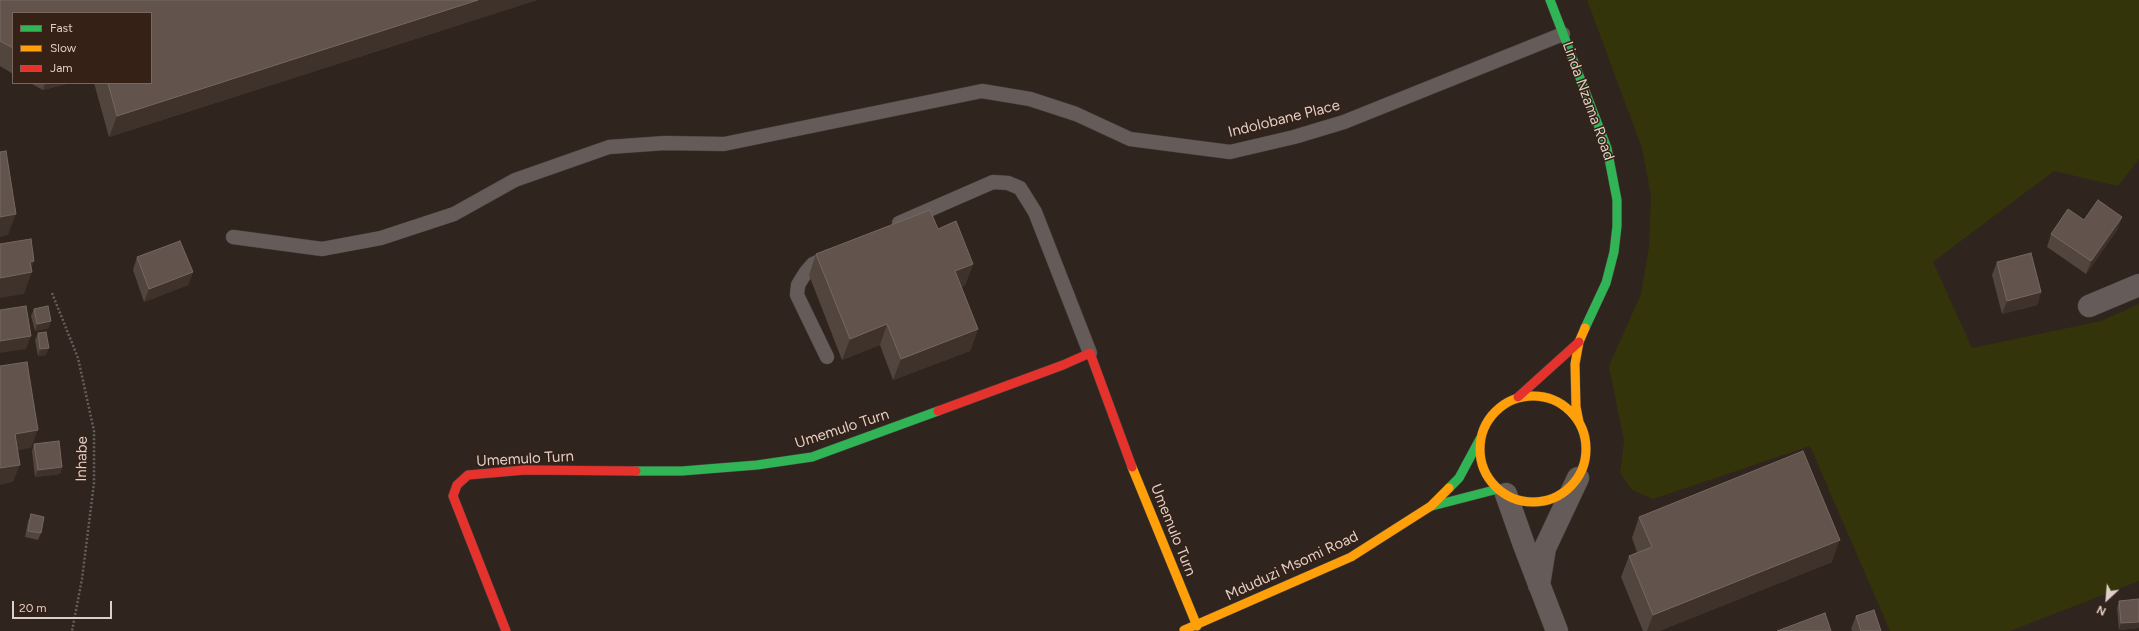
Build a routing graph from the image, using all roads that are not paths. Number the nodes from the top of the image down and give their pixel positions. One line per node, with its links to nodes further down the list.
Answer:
1 (1550, 0): 2 (street, Linda Nzama Road)
2 (1563, 34): 4 (lane, Indolobane Place); 8 (street, Linda Nzama Road)
3 (888, 228): 9 (lane)
4 (233, 237)
5 (840, 251): 10 (lane)
6 (2139, 285): 7 (street)
7 (2089, 306)
8 (1579, 342): 11 (street, Linda Nzama Road); 12 (street, Linda Nzama Road)
9 (1090, 353): 18 (street, Umemulo Turn); 19 (street, Umemulo Turn)
10 (827, 357)
11 (1518, 397): 12 (street); 13 (street)
12 (1579, 422): 14 (street)
13 (1480, 439): 15 (street); 16 (street, Mduduzi Msomi Road)
14 (1578, 478): 15 (street); 17 (street)
15 (1502, 492): 16 (street, Mduduzi Msomi Road); 17 (street)
16 (1431, 506): 18 (street, Mduduzi Msomi Road)
17 (1539, 586): 21 (street)
18 (1197, 626): 20 (street, Mduduzi Msomi Road)
19 (506, 631)
20 (1182, 631)
21 (1557, 631)

